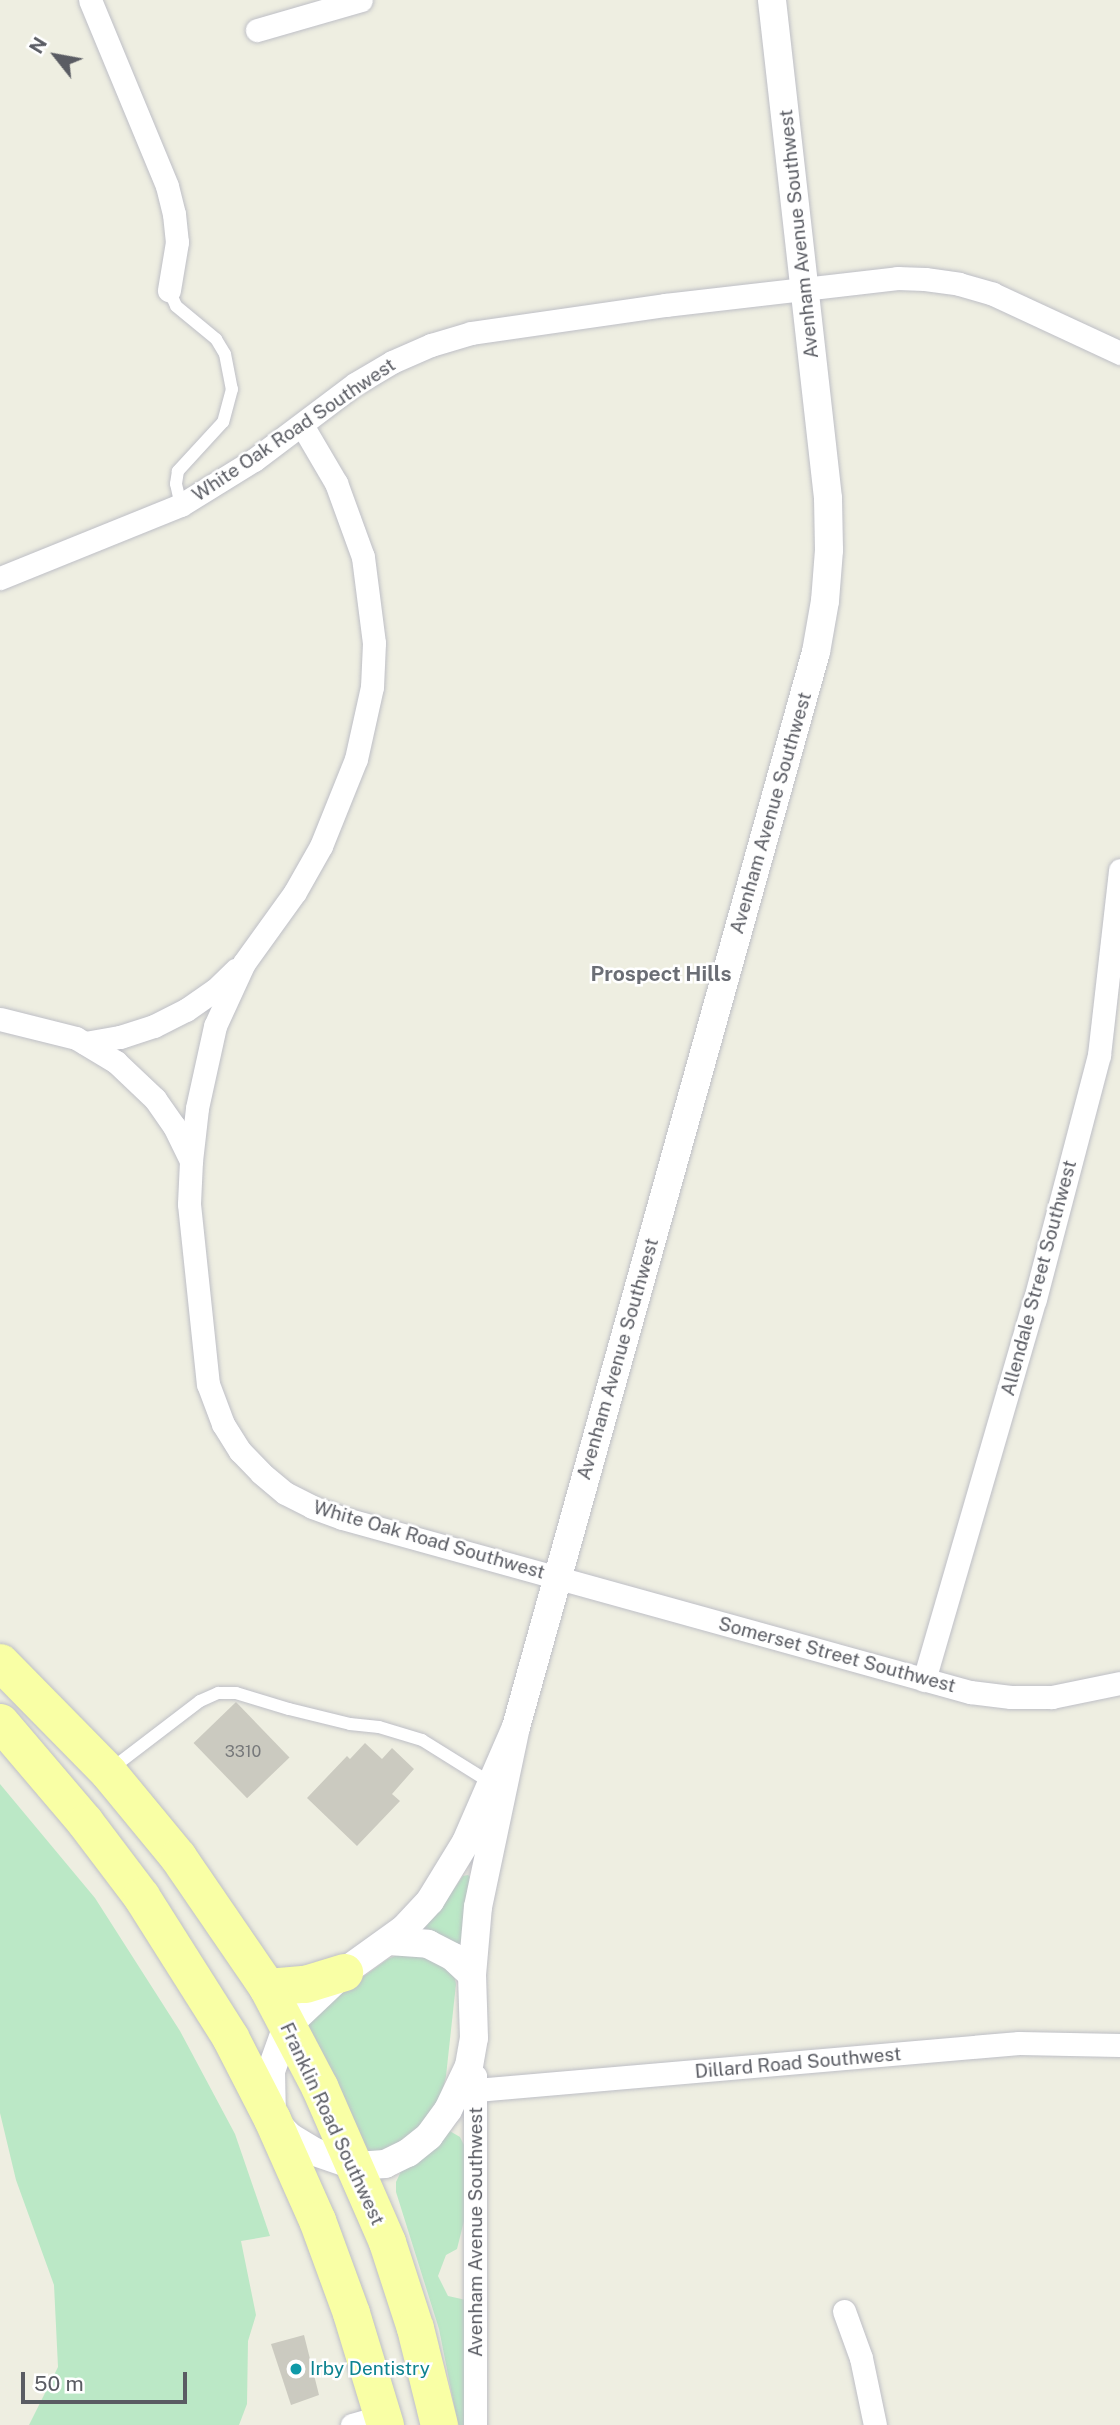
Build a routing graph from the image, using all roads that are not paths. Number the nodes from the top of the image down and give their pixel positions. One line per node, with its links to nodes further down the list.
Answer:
1 (90, 0): 6 (street)
2 (361, 0): 4 (street)
3 (772, 0): 5 (street, Avenham Avenue Southwest)
4 (257, 30)
5 (805, 289): 7 (street, White Oak Road Southwest); 8 (street, White Oak Road Southwest); 16 (street, Avenham Avenue Southwest)
6 (169, 290): 9 (lane)
7 (1120, 353)
8 (302, 425): 9 (street, White Oak Road Southwest); 12 (street)
9 (181, 505): 10 (street, White Oak Road Southwest)
10 (0, 578)
11 (1120, 870): 18 (street, Allendale Street Southwest)
12 (244, 962): 14 (street); 15 (street)
13 (0, 1019): 14 (street, White Oak Road Southwest)
14 (85, 1042): 15 (street, White Oak Road Southwest)
15 (191, 1161): 16 (street, White Oak Road Southwest)
16 (557, 1577): 18 (street, Somerset Street Southwest); 21 (street, Avenham Avenue Southwest)
17 (0, 1662): 22 (main road, Franklin Road Southwest)
18 (924, 1680): 19 (street, Somerset Street Southwest)
19 (1120, 1684)
20 (0, 1722): 32 (main road)
21 (516, 1727): 23 (street, Avenham Avenue Southwest); 26 (street, Avenham Avenue Southwest)
22 (108, 1772): 23 (lane); 27 (main road, Franklin Road Southwest)
23 (491, 1783): 24 (street, Avenham Avenue Southwest)
24 (389, 1941): 25 (street, Avenham Avenue Southwest); 26 (street)
25 (344, 1972): 27 (main road); 28 (street, Avenham Avenue Southwest)
26 (472, 1975): 29 (street, Avenham Avenue Southwest)
27 (267, 1987): 28 (main road, Franklin Road Southwest)
28 (288, 2026): 32 (street, Avenham Avenue Southwest); 33 (main road, Franklin Road Southwest)
29 (474, 2038): 31 (street, Avenham Avenue Southwest); 33 (street, Avenham Avenue Southwest)
30 (1120, 2045): 31 (street, Dillard Road Southwest)
31 (476, 2090): 37 (street, Avenham Avenue Southwest)
32 (272, 2119): 33 (street, Avenham Avenue Southwest); 35 (main road)
33 (356, 2166): 36 (main road, Franklin Road Southwest)
34 (844, 2311): 38 (street)
35 (373, 2422)
36 (439, 2425)
37 (475, 2425)
38 (875, 2425)

